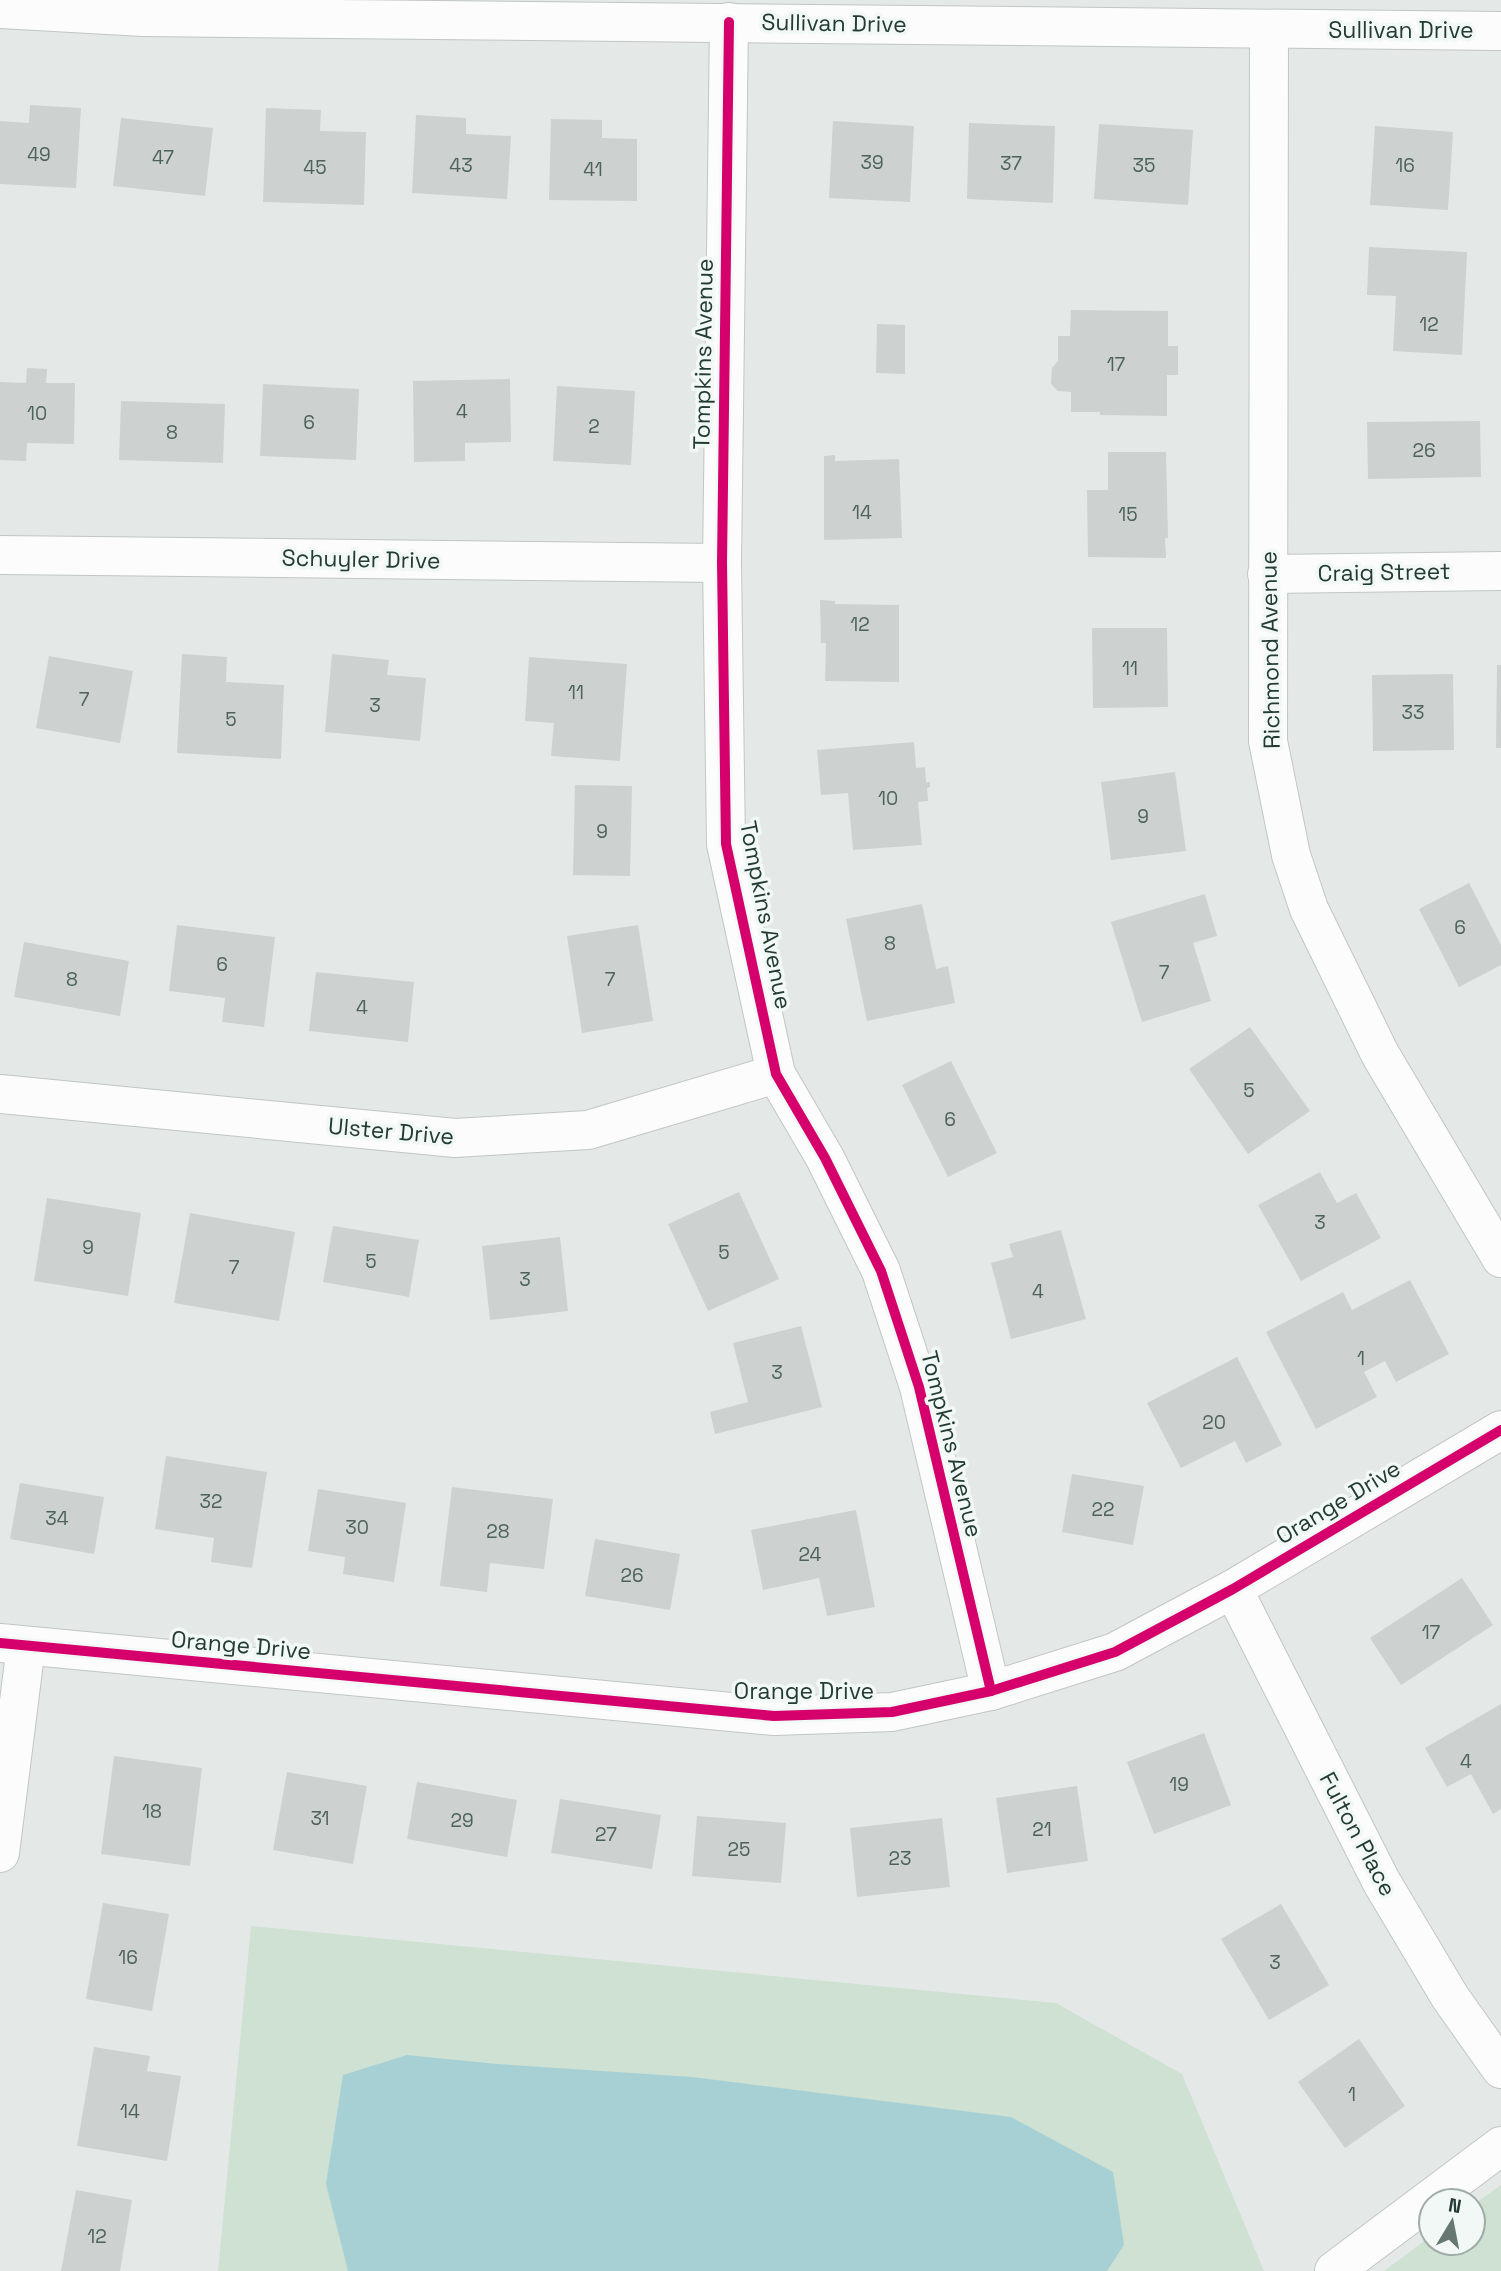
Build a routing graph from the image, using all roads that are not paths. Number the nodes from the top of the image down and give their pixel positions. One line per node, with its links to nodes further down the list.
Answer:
1 (0, 9): 2 (street, Sullivan Drive)
2 (729, 22): 3 (street, Sullivan Drive); 6 (street, Tompkins Avenue)
3 (1269, 29): 4 (street, Sullivan Drive); 8 (street, Richmond Avenue)
4 (1501, 31)
5 (0, 555): 6 (street, Schuyler Drive)
6 (722, 563): 9 (street, Tompkins Avenue)
7 (1501, 571): 8 (street, Craig Street)
8 (1267, 574): 11 (street, Richmond Avenue)
9 (776, 1074): 10 (street, Ulster Drive); 15 (street, Tompkins Avenue)
10 (0, 1094)
11 (1501, 1258)
12 (1501, 1430): 13 (street, Orange Drive)
13 (1233, 1588): 15 (street, Orange Drive); 17 (street, Fulton Place)
14 (13, 1644): 15 (street, Orange Drive); 16 (street)
15 (991, 1691)
16 (0, 1853)
17 (1501, 2069)
18 (1501, 2146): 19 (street)
19 (1334, 2271)

